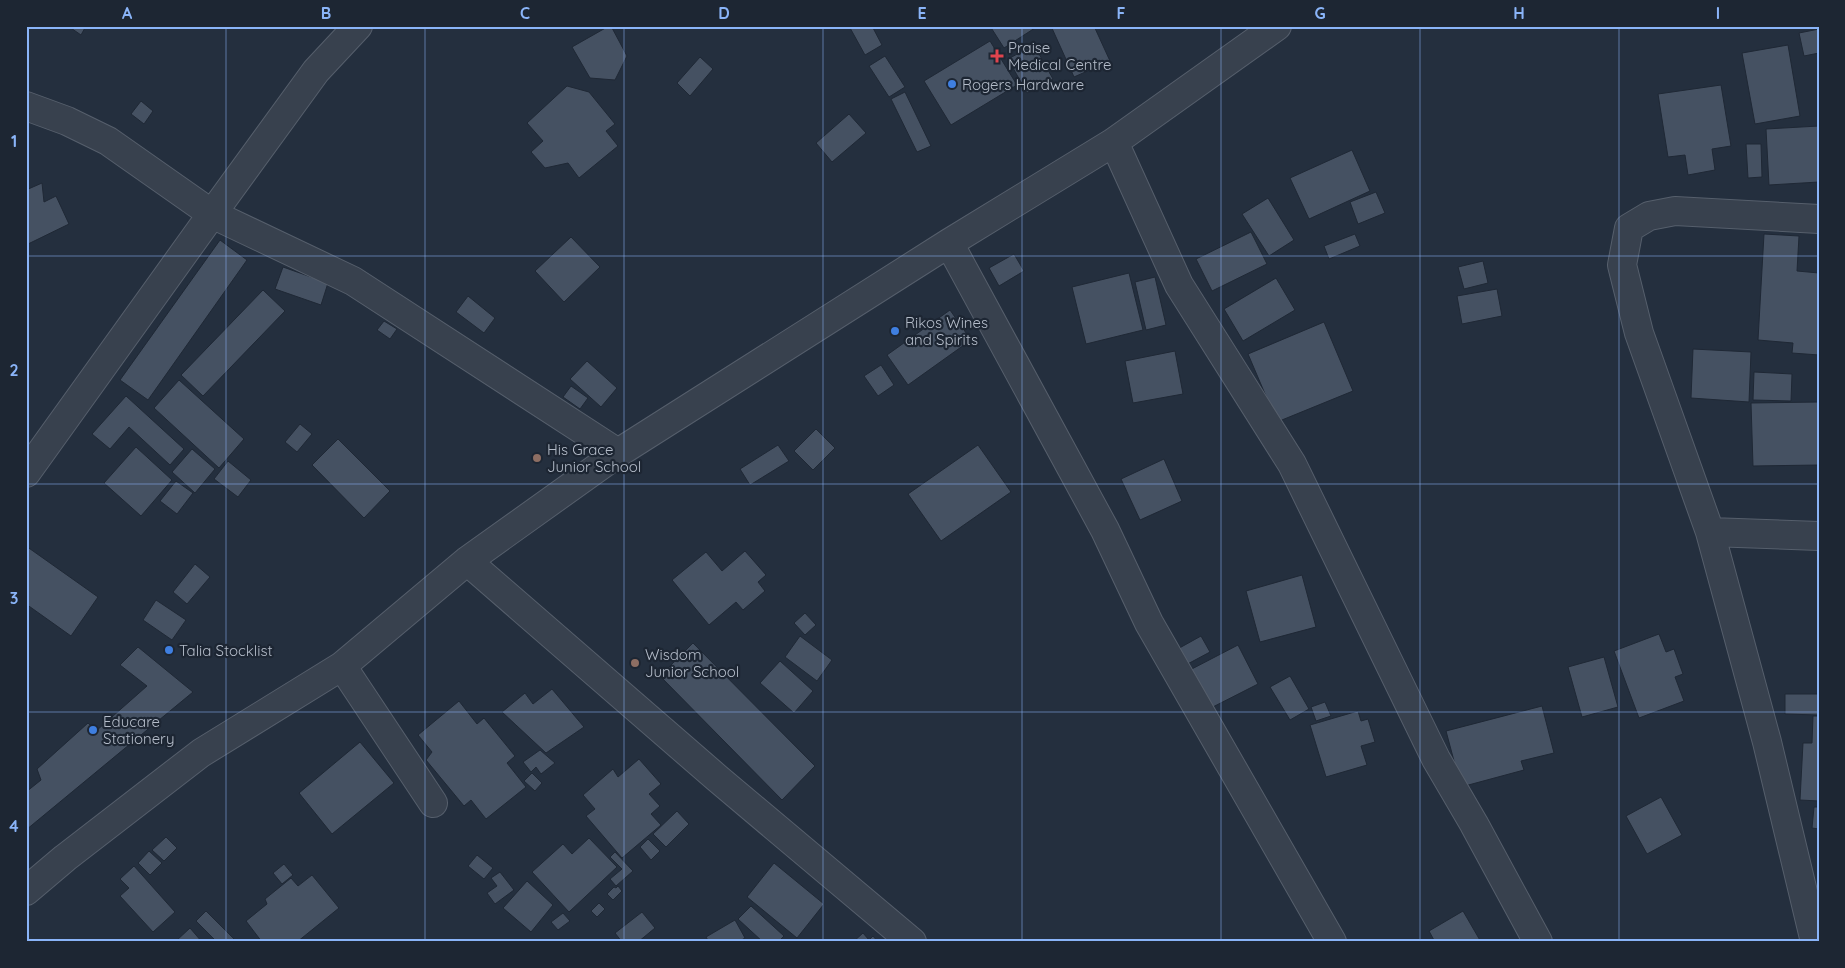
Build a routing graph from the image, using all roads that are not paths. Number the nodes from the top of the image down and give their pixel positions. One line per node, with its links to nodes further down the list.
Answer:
1 (358, 26): 5 (street)
2 (1277, 26): 4 (street)
3 (26, 106): 5 (street)
4 (1114, 142): 7 (street); 18 (street)
5 (212, 214): 8 (street); 9 (street)
6 (1819, 219): 10 (street)
7 (949, 243): 8 (street); 17 (street)
8 (618, 453): 12 (street)
9 (26, 473)
10 (1710, 532): 11 (street); 19 (street)
11 (1819, 536)
12 (467, 562): 13 (street); 16 (street)
13 (342, 666): 14 (street); 15 (street)
14 (433, 803)
15 (26, 891)
16 (912, 942)
17 (1332, 942)
18 (1538, 942)
19 (1815, 942)

